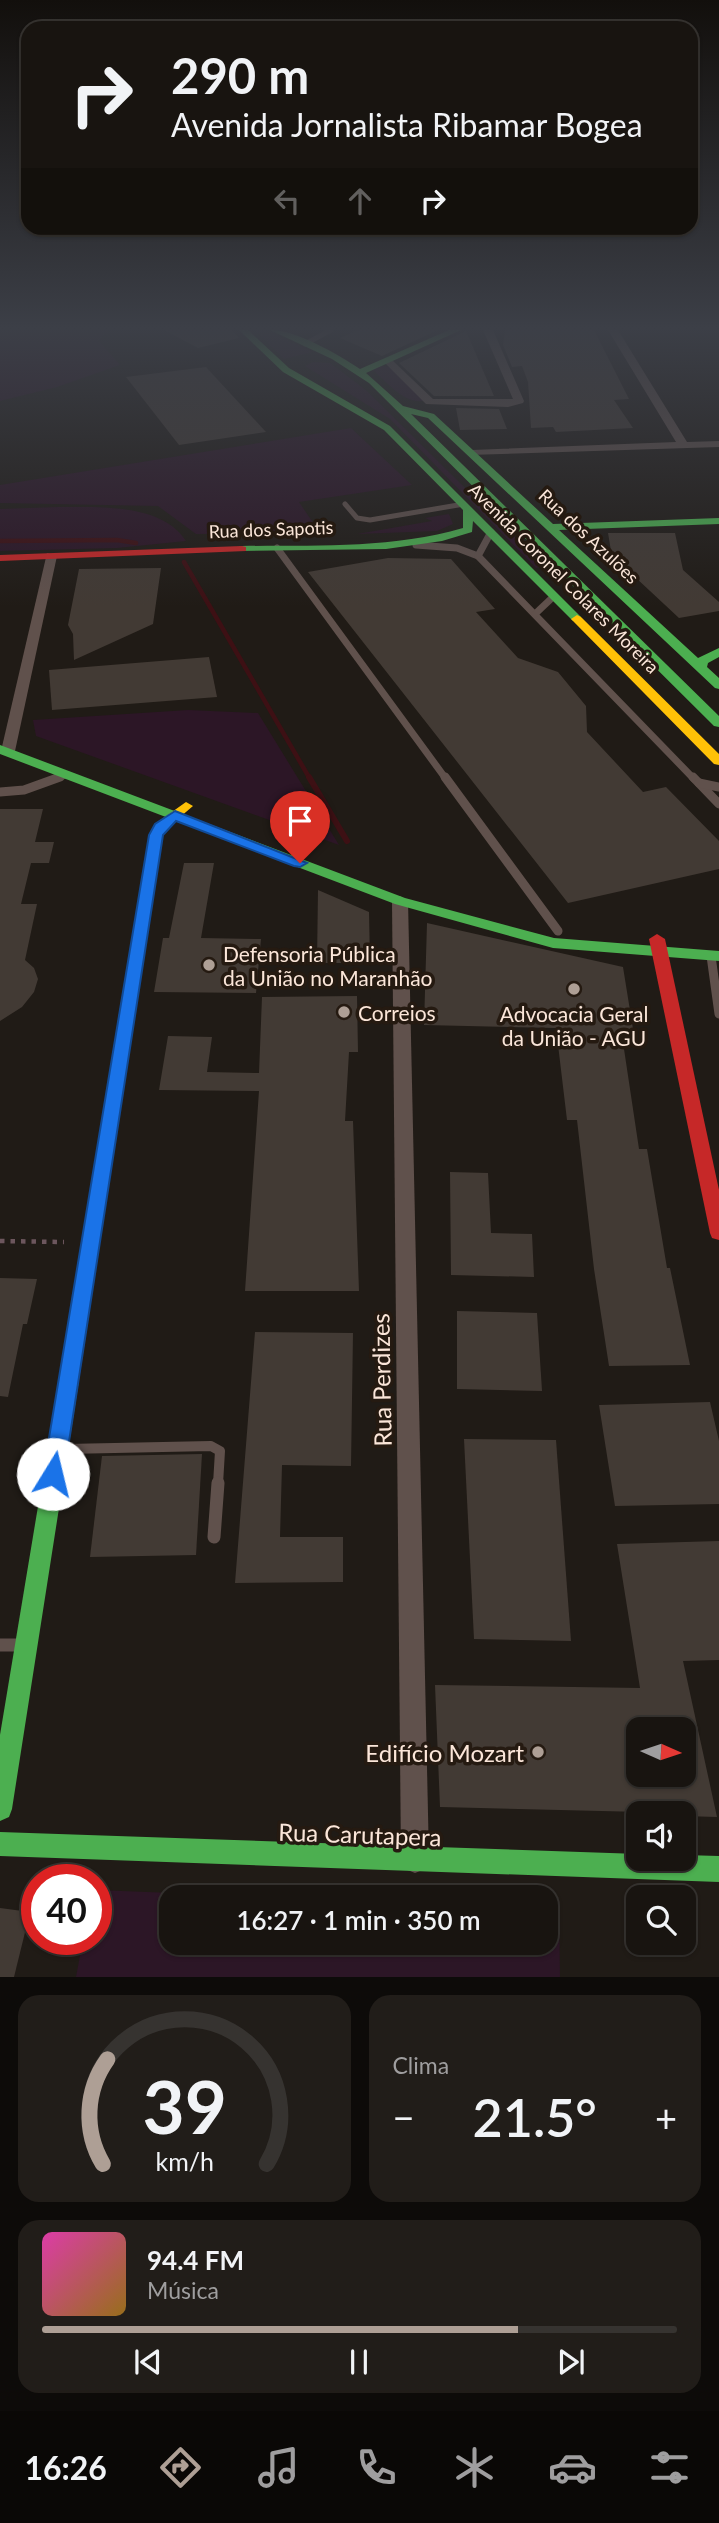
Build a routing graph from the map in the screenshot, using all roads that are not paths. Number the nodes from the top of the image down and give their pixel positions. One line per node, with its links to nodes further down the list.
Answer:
1 (380, 422): 10 (main road, Avenida Coronel Colares Moreira)
2 (412, 422): 8 (main road, Avenida Coronel Colares Moreira)
3 (442, 422): 7 (main road, Rua dos Azulões)
4 (668, 422): 6 (street)
5 (719, 444): 6 (street)
6 (682, 445): 7 (street)
7 (471, 453): 12 (main road, Rua dos Azulões)
8 (481, 490): 12 (main road); 25 (main road, Avenida Coronel Colares Moreira)
9 (345, 504): 10 (lane)
10 (466, 507): 13 (main road, Avenida Coronel Colares Moreira); 14 (main road, Rua dos Sapotis)
11 (719, 522): 12 (main road)
12 (547, 523): 23 (main road, Rua dos Azulões)
13 (491, 532): 17 (lane); 19 (main road, Avenida Coronel Colares Moreira)
14 (397, 544): 15 (main road, Rua dos Sapotis); 17 (lane)
15 (277, 548): 16 (main road, Rua dos Sapotis); 35 (lane)
16 (51, 556): 18 (main road, Rua dos Sapotis); 26 (street)
17 (478, 556): 20 (lane)
18 (0, 558)
19 (554, 596): 20 (lane); 27 (main road, Avenida Coronel Colares Moreira)
20 (535, 614): 29 (lane)
21 (719, 645): 23 (main road)
22 (719, 652): 23 (main road)
23 (701, 665): 24 (main road, Rua dos Azulões)
24 (719, 685)
25 (719, 723)
26 (5, 744): 28 (main road); 33 (main road)
27 (719, 761)
28 (67, 774): 31 (lane); 33 (main road)
29 (697, 782): 30 (lane); 32 (lane)
30 (719, 787)
31 (0, 792)
32 (719, 804)
33 (181, 811): 34 (main road); 35 (main road); 41 (main road)
34 (400, 901): 36 (main road); 47 (street, Rua Perdizes)
35 (558, 931): 36 (main road)
36 (658, 946): 37 (main road); 40 (main road)
37 (717, 952): 38 (lane)
38 (717, 978): 39 (lane)
39 (719, 1014)
40 (719, 1233)
41 (57, 1449): 42 (lane); 43 (main road)
42 (215, 1537)
43 (26, 1644): 44 (lane); 45 (main road)
44 (0, 1645)
45 (0, 1809)
46 (0, 1844): 47 (main road, Rua Carutapera)
47 (415, 1859): 48 (main road, Rua Carutapera)
48 (719, 1869)

